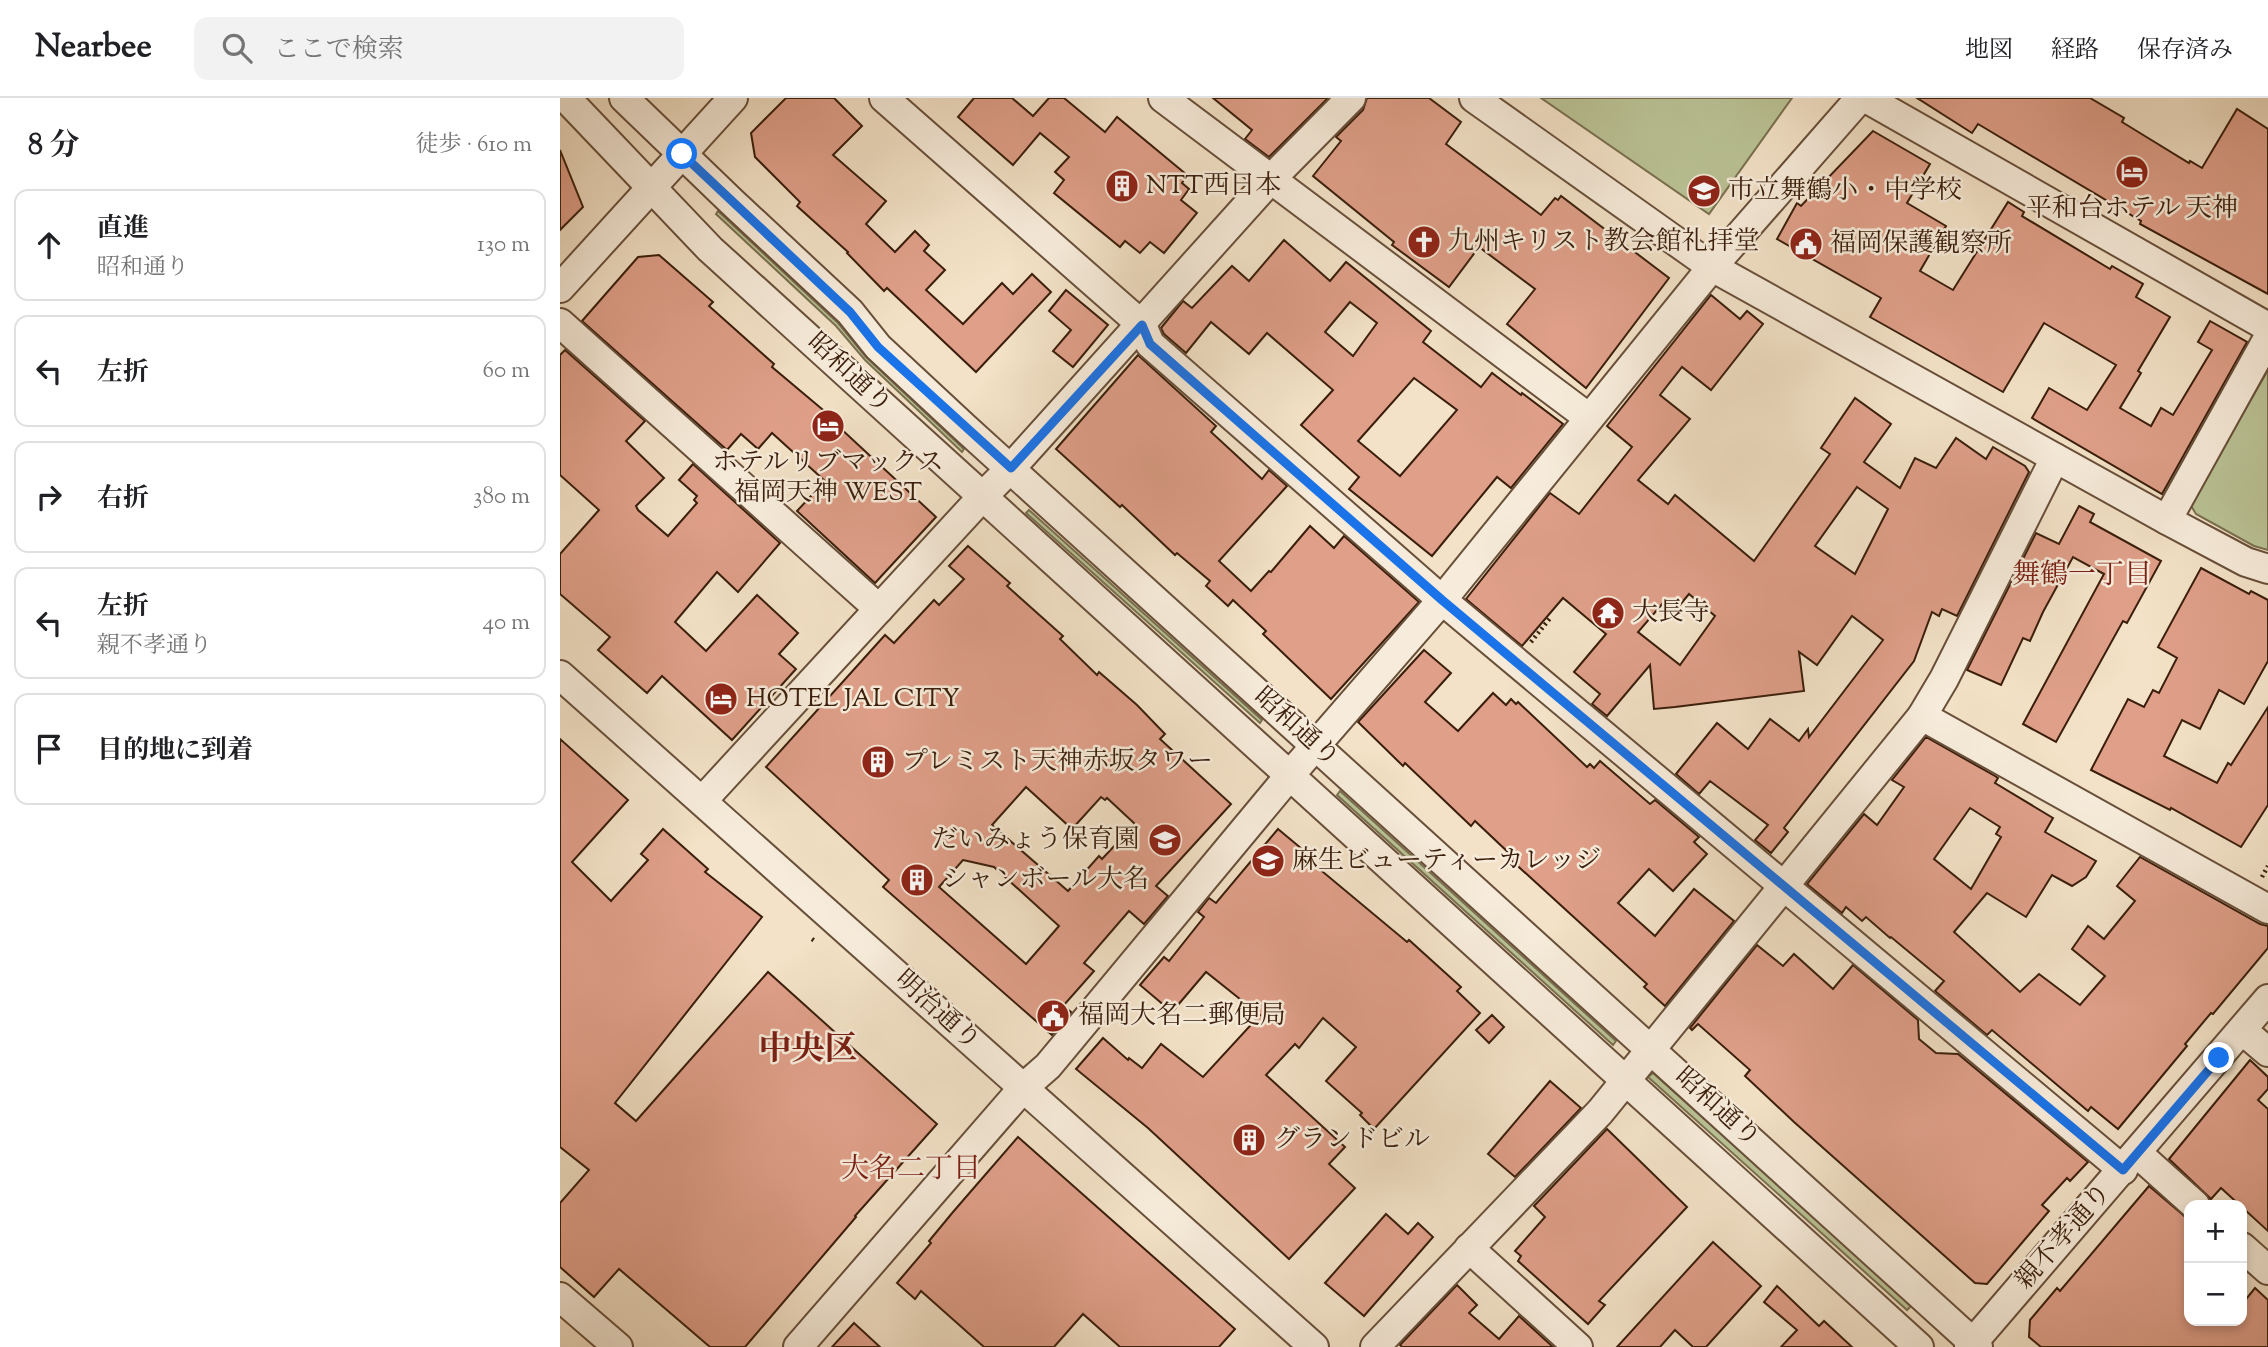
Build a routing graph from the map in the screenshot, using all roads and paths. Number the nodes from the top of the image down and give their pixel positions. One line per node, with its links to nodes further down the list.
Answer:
1 (566, 98): 12 (street, 昭和通り)
2 (624, 98): 10 (street, 昭和通り)
3 (733, 98): 10 (street)
4 (884, 98): 16 (street)
5 (1163, 98): 11 (street)
6 (1351, 98): 11 (street)
7 (1474, 98): 13 (street)
8 (1860, 98): 13 (street)
9 (1866, 98): 17 (street)
10 (682, 154): 12 (street); 21 (street, 昭和通り)
11 (1271, 180): 16 (street); 19 (street)
12 (651, 186): 14 (street); 22 (street, 昭和通り)
13 (1712, 267): 19 (street); 20 (street)
14 (560, 288)
15 (560, 323): 26 (street)
16 (1142, 325): 21 (street); 25 (street)
17 (2268, 327)
18 (2268, 338): 23 (street)
19 (1588, 418): 25 (street)
20 (2054, 458): 23 (street); 30 (street)
21 (1011, 468): 22 (street); 31 (street, 昭和通り)
22 (983, 496): 26 (street); 32 (street, 昭和通り)
23 (2167, 520): 24 (street)
24 (2268, 569)
25 (1442, 600): 28 (street); 31 (street)
26 (879, 610): 33 (street)
27 (1551, 617): 28 (path)
28 (1515, 662): 34 (street)
29 (560, 674): 33 (street, 明治通り)
30 (1922, 716): 34 (street); 35 (street)
31 (1316, 746): 32 (street); 38 (street, 昭和通り)
32 (1290, 775): 40 (street, 昭和通り); 41 (street)
33 (703, 800): 41 (street, 明治通り)
34 (1782, 886): 38 (street); 42 (street)
35 (2268, 909)
36 (2268, 999): 37 (street, 親不孝通り)
37 (2242, 1030): 39 (street); 42 (street, 親不孝通り)
38 (1650, 1048): 40 (street); 48 (street, 昭和通り)
39 (2268, 1052)
40 (1625, 1080): 44 (street); 54 (street, 昭和通り)
41 (1023, 1088): 50 (street); 51 (street, 明治通り)
42 (2130, 1162): 43 (street); 48 (street, 親不孝通り)
43 (2187, 1200)
44 (1469, 1248): 52 (street); 53 (street)
45 (2247, 1251): 46 (street)
46 (2268, 1270)
47 (560, 1297): 49 (street)
48 (1974, 1345)
49 (618, 1347)
50 (798, 1347)
51 (1314, 1347)
52 (1376, 1347)
53 (1578, 1347)
54 (1919, 1347)

